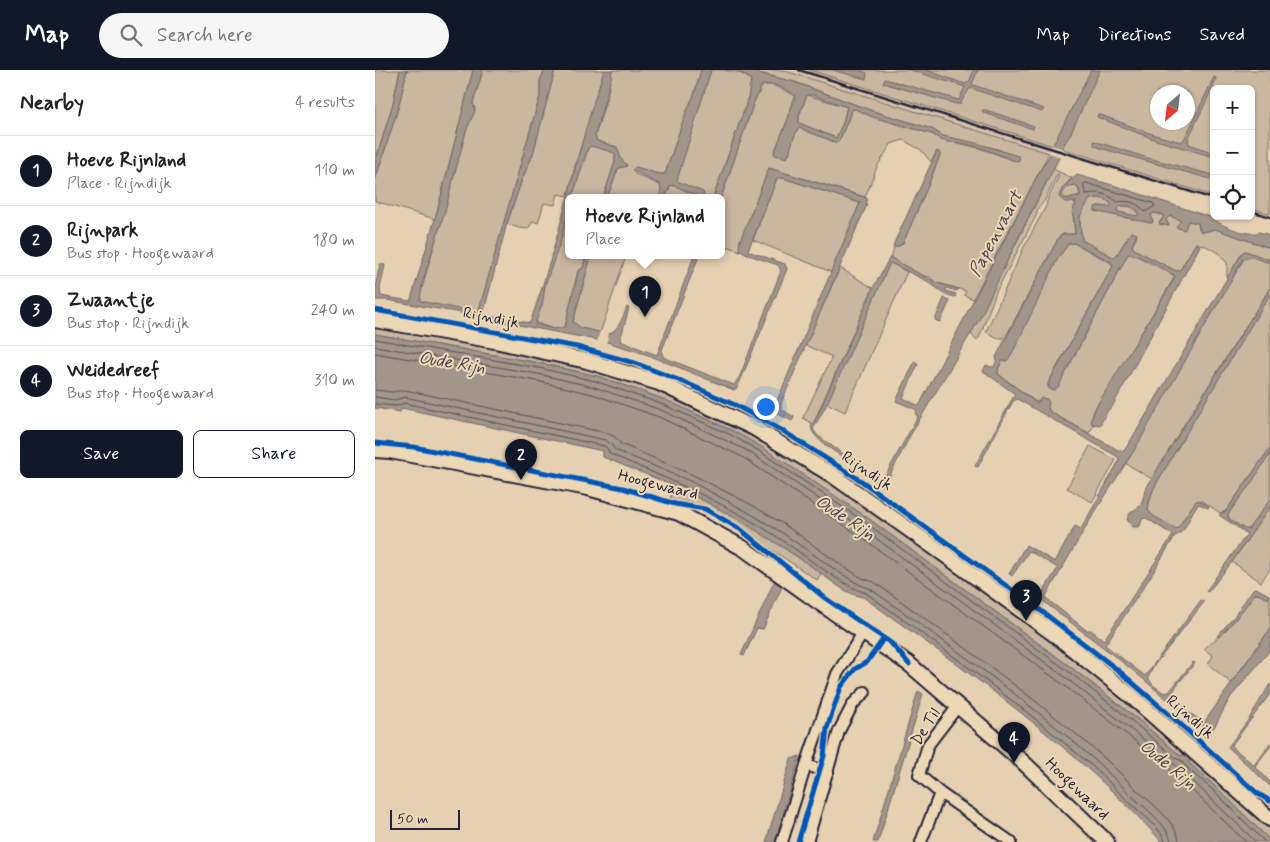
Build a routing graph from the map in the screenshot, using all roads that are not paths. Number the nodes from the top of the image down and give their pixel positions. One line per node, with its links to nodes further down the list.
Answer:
1 (375, 320): 9 (main road, Rijndijk)
2 (375, 450): 3 (main road, Hoogewaard)
3 (863, 632): 5 (main road, Hoogewaard); 6 (street)
4 (865, 692): 7 (street)
5 (958, 706): 8 (street, De Til); 14 (main road, Hoogewaard)
6 (806, 765): 7 (street); 10 (street)
7 (828, 772): 11 (street)
8 (940, 793): 12 (street); 13 (street)
9 (1269, 816)
10 (782, 842)
11 (807, 842)
12 (921, 842)
13 (1011, 842)
14 (1107, 842)

